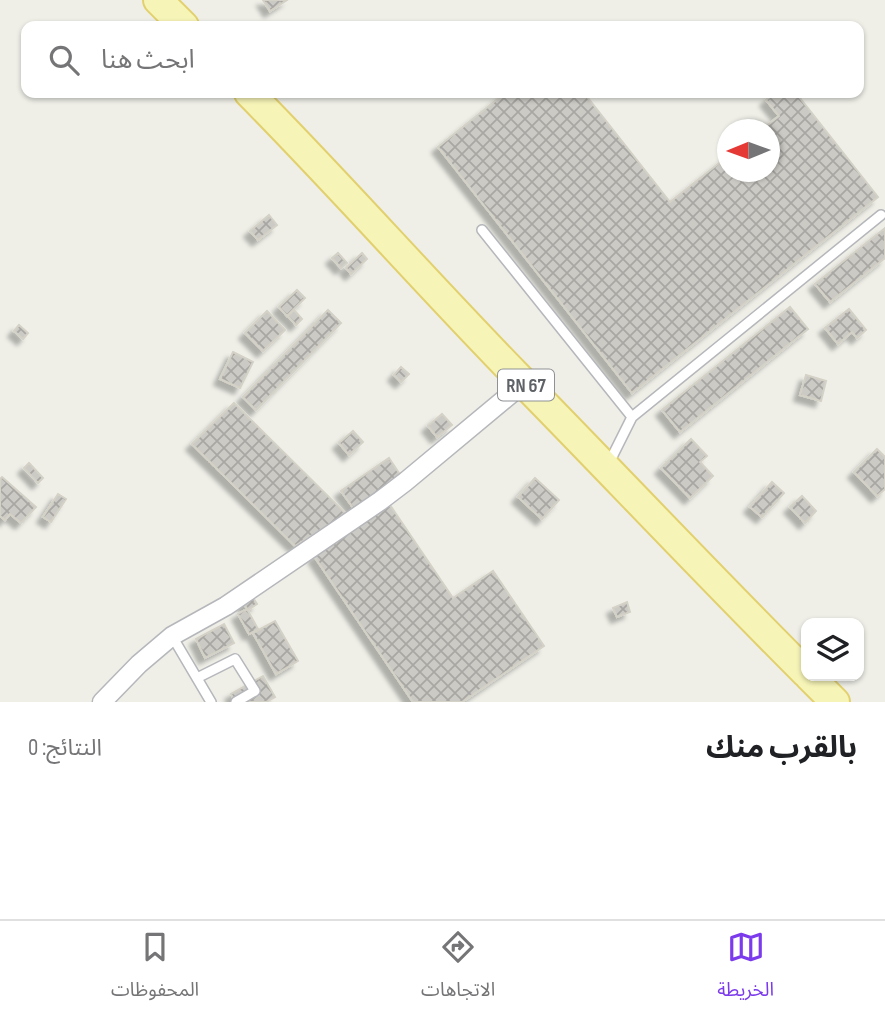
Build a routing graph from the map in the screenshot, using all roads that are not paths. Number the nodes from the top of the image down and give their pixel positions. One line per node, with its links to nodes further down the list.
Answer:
1 (159, 0): 2 (main road)
2 (179, 21)
3 (254, 98): 6 (main road, RN 67)
4 (881, 215): 7 (lane)
5 (482, 230): 7 (lane)
6 (524, 383): 8 (main road, RN 67); 9 (street)
7 (632, 417): 8 (lane)
8 (606, 467): 10 (main road, RN 67)
9 (172, 636): 11 (lane); 13 (street)
10 (801, 668)
11 (197, 678): 14 (lane); 15 (lane)
12 (814, 681): 16 (main road, RN 67)
13 (102, 702)
14 (211, 702)
15 (236, 702)
16 (835, 702)

